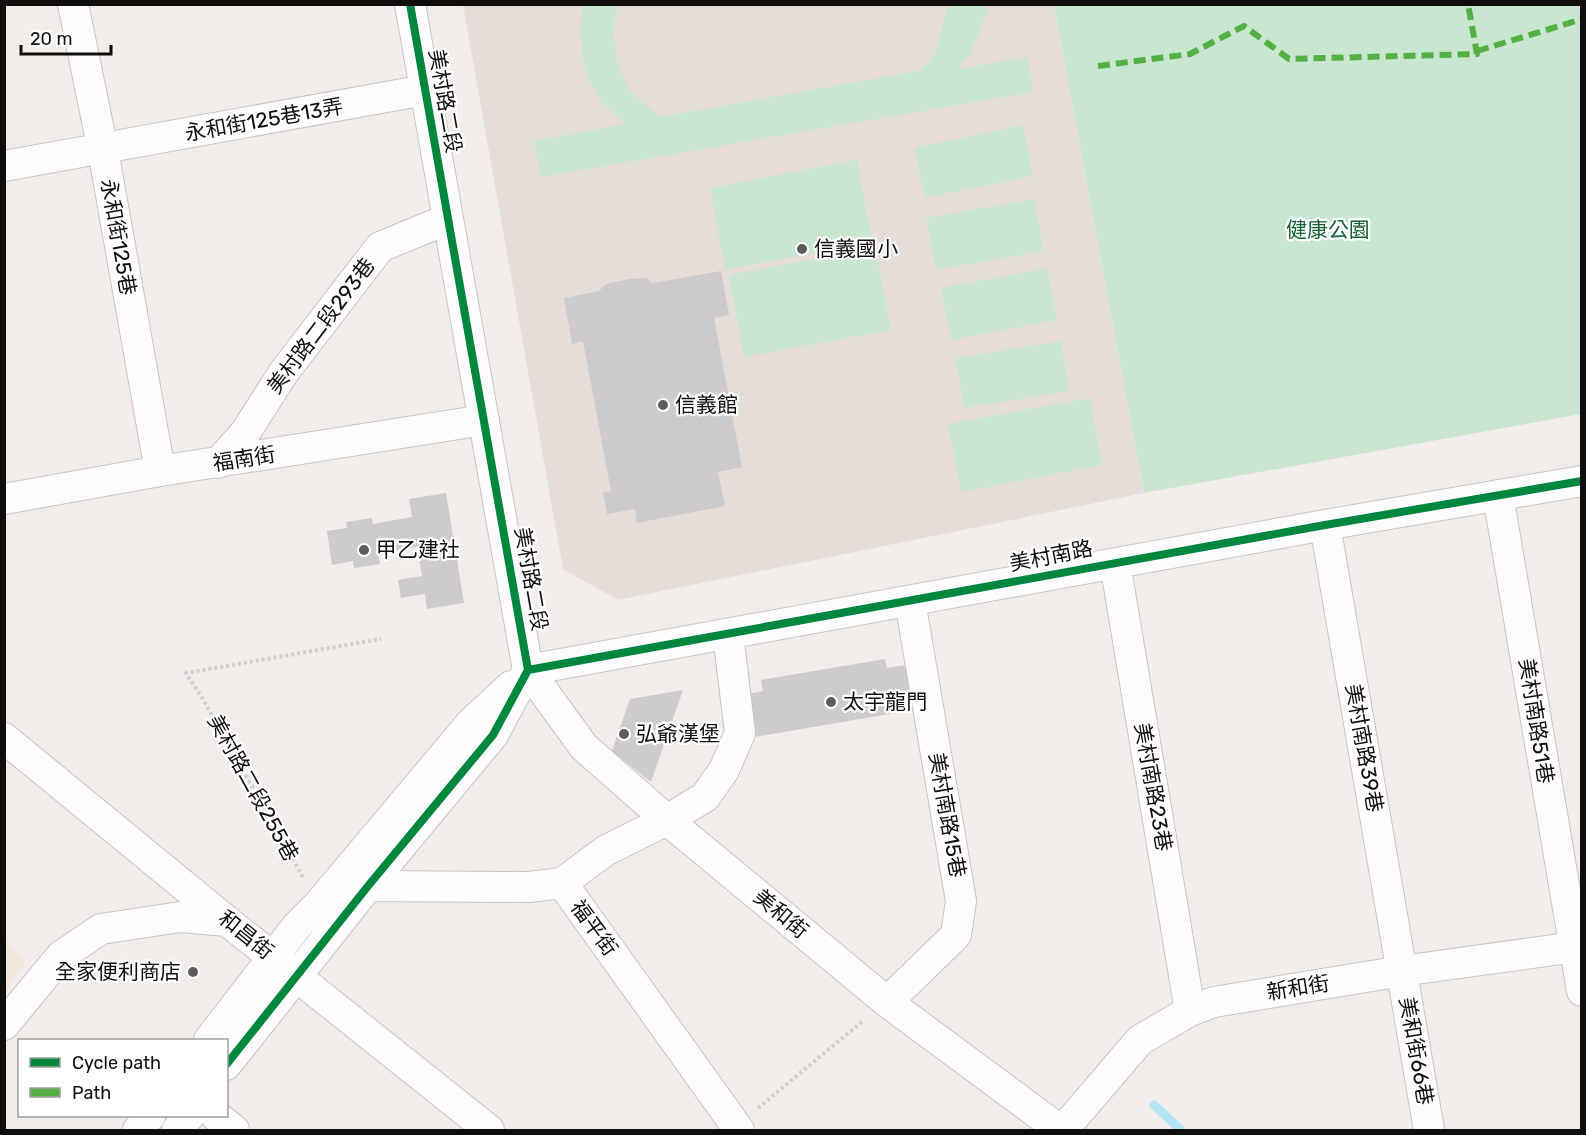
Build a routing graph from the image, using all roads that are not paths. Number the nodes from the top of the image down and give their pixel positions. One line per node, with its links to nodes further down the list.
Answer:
1 (73, 4): 4 (street, 永和街125巷)
2 (410, 4): 3 (street, 美村路二段)
3 (425, 90): 4 (street, 永和街125巷13弄); 6 (street, 美村路二段)
4 (103, 150): 5 (street, 永和街125巷13弄); 9 (street, 永和街125巷)
5 (4, 166)
6 (448, 219): 7 (street, 美村路二段); 8 (street, 美村路二段293巷)
7 (484, 420): 8 (street, 福南街); 17 (street, 美村路二段)
8 (218, 463): 9 (street, 福南街)
9 (160, 471): 12 (street, 福南街)
10 (1581, 481): 11 (street, 美村南路)
11 (1498, 495): 13 (street, 美村南路); 23 (street, 美村南路51巷)
12 (4, 499)
13 (1325, 525): 14 (street, 美村南路); 25 (street, 美村南路39巷)
14 (1115, 563): 15 (street, 美村南路); 29 (street, 美村南路23巷)
15 (910, 601): 16 (street, 美村南路); 28 (street, 美村南路15巷)
16 (728, 634): 17 (street, 美村南路); 19 (street)
17 (528, 670): 19 (street, 美和街); 21 (street); 24 (street)
18 (4, 738): 22 (street, 和昌街)
19 (667, 820): 20 (street); 28 (street, 美和街)
20 (562, 883): 21 (street, 福平街); 36 (street, 福平街)
21 (368, 886): 26 (street)
22 (227, 921): 24 (street, 和昌街); 30 (street)
23 (1577, 947): 25 (street, 新和街); 27 (street, 美村南路51巷)
24 (273, 958): 26 (street, 和昌街); 31 (street)
25 (1402, 971): 29 (street, 新和街); 42 (street, 美和街66巷)
26 (297, 976): 32 (street); 40 (street, 和昌街)
27 (1581, 991)
28 (887, 1002): 41 (street, 美和街)
29 (1190, 1011): 41 (street, 新和街)
30 (4, 1025)
31 (211, 1039)
32 (228, 1062)
33 (149, 1117): 37 (street)
34 (188, 1117): 38 (street)
35 (217, 1117): 39 (street)
36 (738, 1128)
37 (138, 1131)
38 (177, 1131)
39 (234, 1131)
40 (489, 1131)
41 (1062, 1131)
42 (1429, 1131)

